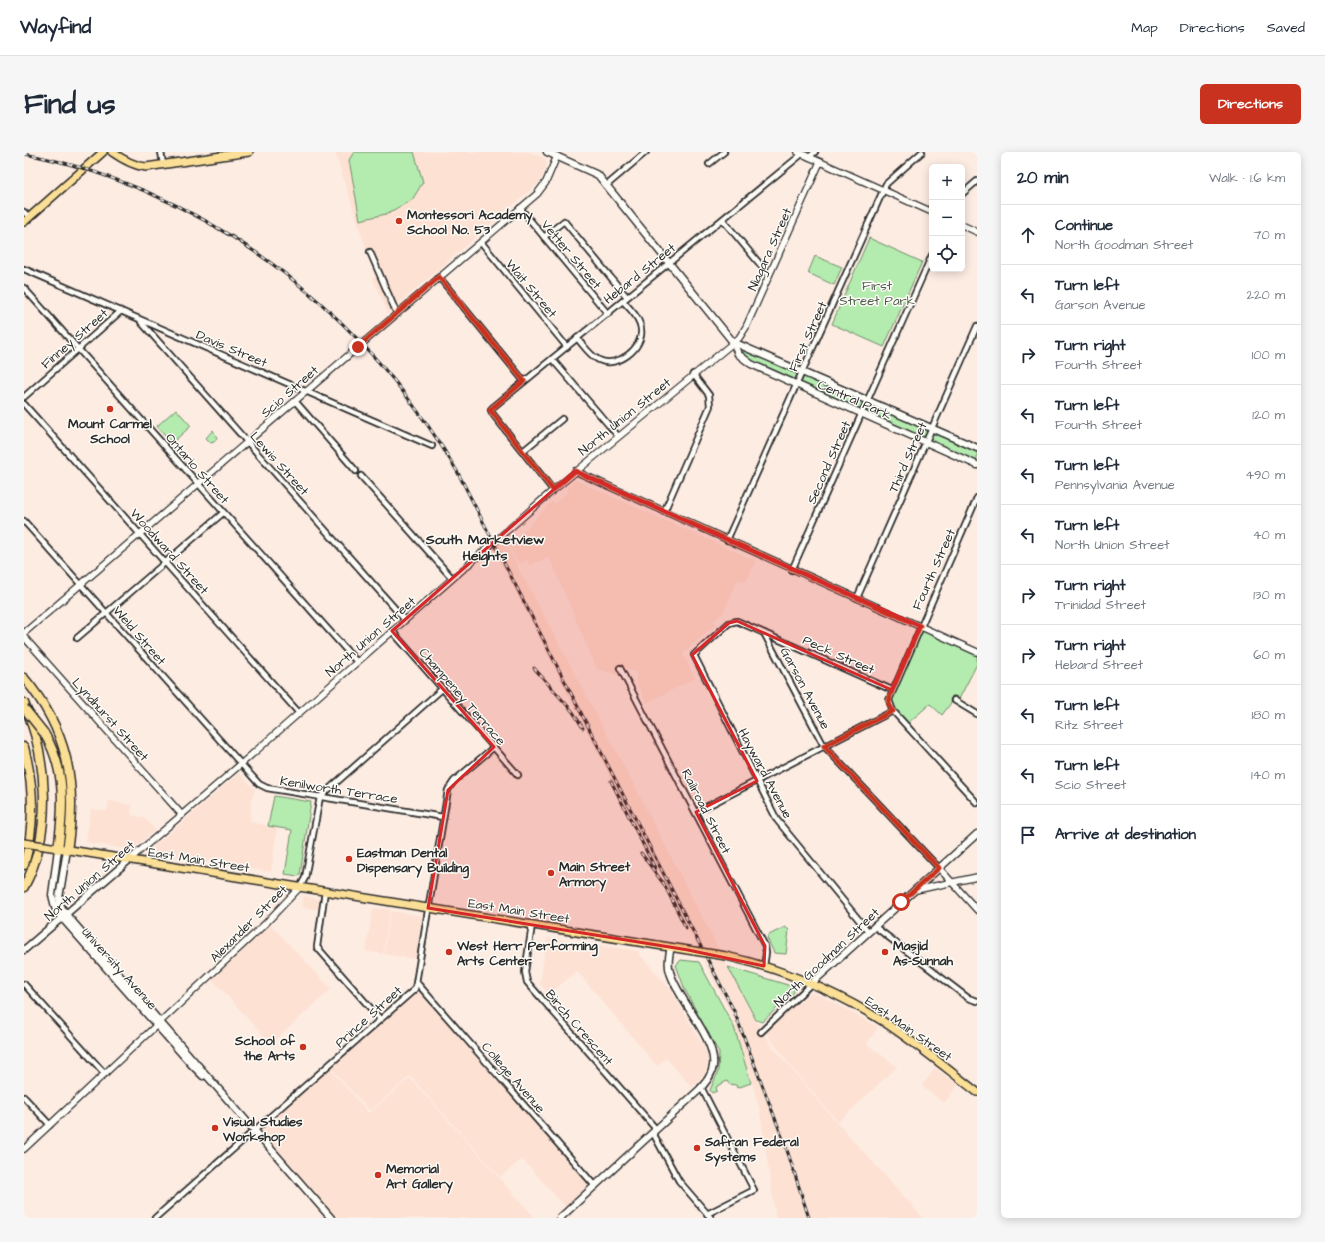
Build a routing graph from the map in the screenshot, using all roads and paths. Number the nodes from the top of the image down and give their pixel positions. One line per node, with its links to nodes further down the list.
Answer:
1 (103, 152): 22 (main road)
2 (112, 152): 14 (main road)
3 (161, 152): 14 (street)
4 (248, 152): 14 (main road)
5 (547, 152): 11 (main road, Central Park)
6 (646, 152): 17 (street)
7 (724, 152): 15 (street)
8 (815, 152): 12 (street)
9 (922, 152): 18 (street, First Street)
10 (800, 153): 12 (street); 23 (street, Hebard Street)
11 (557, 156): 17 (main road, Central Park); 20 (street, Scio Street)
12 (809, 157): 13 (street)
13 (820, 162): 18 (street); 32 (street, Niagara Street)
14 (163, 164)
15 (708, 164)
16 (977, 181): 19 (street)
17 (607, 185): 29 (main road, Central Park)
18 (884, 190): 21 (street); 46 (street, First Street)
19 (965, 191)
20 (520, 208): 26 (street, Vetter Street); 27 (street, Scio Street)
21 (929, 211)
22 (26, 217)
23 (723, 220): 29 (street, Hebard Street); 32 (street)
24 (965, 226): 25 (street)
25 (977, 232)
26 (544, 236): 35 (street); 38 (street, Vetter Street)
27 (481, 242): 33 (street, Scio Street); 43 (street, Wait Street)
28 (370, 252): 37 (street)
29 (670, 262): 35 (street, Hebard Street); 42 (main road, Central Park)
30 (929, 262): 53 (street, Second Street)
31 (24, 269): 36 (street, Davis Street)
32 (769, 276): 42 (street, Niagara Street)
33 (439, 277): 37 (street, Scio Street); 48 (street)
34 (24, 288): 44 (street, Ontario Street)
35 (625, 299): 38 (street, Hebard Street); 41 (street)
36 (121, 311): 39 (street, Davis Street); 44 (street, Finney Street)
37 (397, 314): 50 (street, Scio Street)
38 (608, 314): 41 (street, Hebard Street)
39 (140, 320): 50 (street, Davis Street); 59 (street, Lewis Street)
40 (977, 326): 57 (street, Third Street)
41 (577, 338): 43 (street, Hebard Street)
42 (733, 342): 46 (main road, Central Park); 47 (street, North Union Street); 49 (main road, Central Park)
43 (567, 347): 45 (street, Hebard Street)
44 (78, 348): 51 (street, Finney Street); 68 (street, Ontario Street)
45 (552, 359): 48 (street, Hebard Street); 58 (street)
46 (804, 372): 49 (street, First Street); 53 (main road, Central Park)
47 (693, 374): 58 (street, North Union Street); 71 (street)
48 (524, 381): 63 (street, Hebard Street)
49 (798, 385): 55 (main road, Central Park); 75 (street, First Street)
50 (306, 391): 52 (street, Scio Street); 61 (street, Davis Street)
51 (24, 397)
52 (295, 400): 59 (street, Scio Street); 65 (street)
53 (867, 400): 55 (street, Second Street); 57 (main road, Central Park)
54 (24, 404): 74 (street, Woodward Street)
55 (862, 413): 60 (main road, Central Park); 77 (street, Second Street)
56 (562, 419): 63 (street)
57 (931, 429): 60 (street, Third Street); 62 (main road, Central Park)
58 (618, 436): 66 (street, North Union Street)
59 (247, 442): 68 (street, Scio Street); 82 (street, Lewis Street)
60 (925, 442): 64 (main road, Central Park); 80 (street, Third Street)
61 (432, 446)
62 (977, 448)
63 (523, 451): 69 (street)
64 (977, 465)
65 (356, 470)
66 (575, 471): 69 (street, North Union Street); 71 (street)
67 (361, 476): 78 (street)
68 (198, 484): 72 (street, Ontario Street); 74 (street, Scio Street)
69 (553, 490): 78 (street, North Union Street)
70 (977, 498): 84 (street, Fourth Street)
71 (664, 512): 75 (street)
72 (223, 513): 76 (street); 91 (street, Ontario Street)
73 (24, 521): 79 (street, Weld Street)
74 (140, 534): 76 (street, Woodward Street); 79 (street, Scio Street)
75 (727, 540): 77 (street)
76 (165, 562): 81 (street); 100 (street, Woodward Street)
77 (792, 570): 80 (street)
78 (452, 578): 82 (street, North Union Street)
79 (81, 585): 81 (street, Weld Street); 86 (street, Scio Street)
80 (856, 598): 84 (street)
81 (106, 613): 89 (street); 105 (street, Weld Street)
82 (405, 620): 85 (street, North Union Street)
83 (732, 621): 87 (street, Peck Street); 107 (street, Hayward Avenue)
84 (920, 626): 90 (street); 95 (street, Fourth Street)
85 (392, 631): 91 (street, North Union Street); 94 (street, Champeney Terrace)
86 (24, 633)
87 (764, 633): 95 (street, Peck Street); 102 (street, Garson Avenue)
88 (24, 637): 111 (street, Lyndhurst Street)
89 (77, 638)
90 (977, 652)
91 (357, 662): 100 (street, North Union Street)
92 (620, 668): 110 (street, Railroad Street)
93 (24, 678): 115 (highway)
94 (442, 689): 104 (street, Champeney Terrace); 108 (street)
95 (892, 690): 99 (street, Fourth Street)
96 (954, 700): 101 (street)
97 (24, 703): 121 (highway)
98 (24, 708): 115 (highway, bridge)
99 (893, 711): 102 (street); 109 (street)
100 (299, 713): 105 (street, North Union Street)
101 (977, 714)
102 (824, 746): 107 (street); 118 (street, Garson Avenue)
103 (24, 747): 117 (highway)
104 (494, 747): 106 (street, Champeney Terrace); 112 (street, Prince Street)
105 (241, 764): 108 (street, Kenilworth Terrace); 111 (street, North Union Street)
106 (518, 775)
107 (757, 781): 110 (street); 130 (street, Hayward Avenue)
108 (320, 797): 112 (street, Kenilworth Terrace); 122 (street, Alexander Street)
109 (977, 804)
110 (696, 812): 133 (street, Railroad Street)
111 (182, 814): 116 (street, North Union Street)
112 (443, 817): 125 (street, Prince Street)
113 (977, 834): 118 (main road, North Goodman Street)
114 (24, 843): 115 (main road, East Main Street, bridge)
115 (62, 849): 116 (main road, East Main Street); 127 (main road, University Avenue)
116 (129, 860): 122 (main road, East Main Street); 127 (main road, North Union Street)
117 (24, 865)
118 (939, 868): 120 (street, Garson Avenue); 123 (main road, North Goodman Street)
119 (977, 877): 120 (street)
120 (952, 882): 123 (street); 126 (street, Garson Avenue)
121 (24, 887)
122 (300, 887): 124 (main road, East Main Street); 139 (street, Alexander Street)
123 (915, 890): 129 (main road, North Goodman Street)
124 (325, 891): 125 (main road, East Main Street); 138 (street)
125 (428, 908): 128 (main road, East Main Street); 134 (street, Prince Street)
126 (977, 910)
127 (63, 916): 132 (main road, North Union Street); 139 (main road, University Avenue)
128 (532, 924): 131 (main road, East Main Street); 147 (street, Birch Crescent)
129 (874, 926): 130 (main road, North Goodman Street); 137 (street)
130 (868, 931): 136 (main road, North Goodman Street)
131 (670, 947): 133 (main road, East Main Street, bridge); 142 (main road)
132 (24, 950)
133 (764, 966): 136 (main road, East Main Street)
134 (417, 983): 138 (street, Prince Street); 149 (street, College Avenue)
135 (24, 984): 141 (street)
136 (812, 984): 140 (street, North Goodman Street); 143 (main road, East Main Street)
137 (977, 1001)
138 (380, 1019): 146 (street, Prince Street)
139 (158, 1023): 141 (street, Alexander Street); 146 (main road, University Avenue)
140 (761, 1032)
141 (105, 1074): 145 (street, Alexander Street)
142 (701, 1087): 147 (main road); 150 (street)
143 (977, 1092)
144 (24, 1097): 145 (street)
145 (50, 1125): 148 (street, Alexander Street)
146 (254, 1131): 151 (street, Prince Street); 152 (main road, University Avenue)
147 (654, 1131): 149 (main road); 150 (street, Birch Crescent)
148 (24, 1149)
149 (595, 1186): 153 (main road)
150 (709, 1216)
151 (155, 1218)
152 (331, 1218)
153 (560, 1218)

